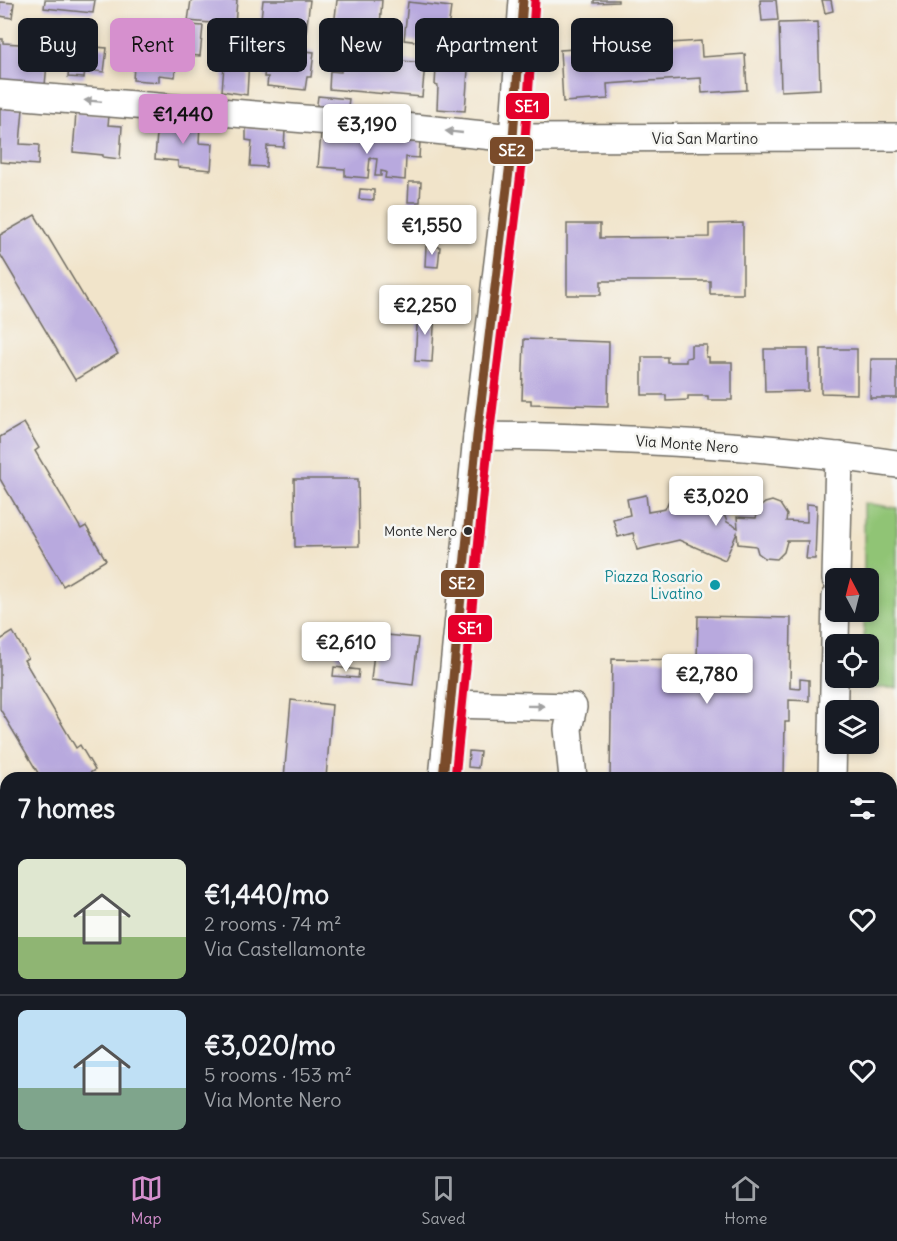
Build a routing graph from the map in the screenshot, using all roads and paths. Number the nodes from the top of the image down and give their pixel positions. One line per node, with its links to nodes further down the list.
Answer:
1 (523, 0): 4 (street)
2 (0, 94): 4 (street, Via San Martino, one-way to 2)
3 (897, 137): 4 (street, Via San Martino)
4 (513, 138): 5 (street)
5 (477, 436): 6 (street, Via Monte Nero); 10 (street)
6 (839, 456): 7 (street, Via Monte Nero); 8 (street)
7 (897, 464)
8 (836, 568)
9 (835, 622): 13 (street)
10 (450, 704): 11 (street); 12 (street, one-way to 12)
11 (444, 772)
12 (572, 772)
13 (832, 772)

